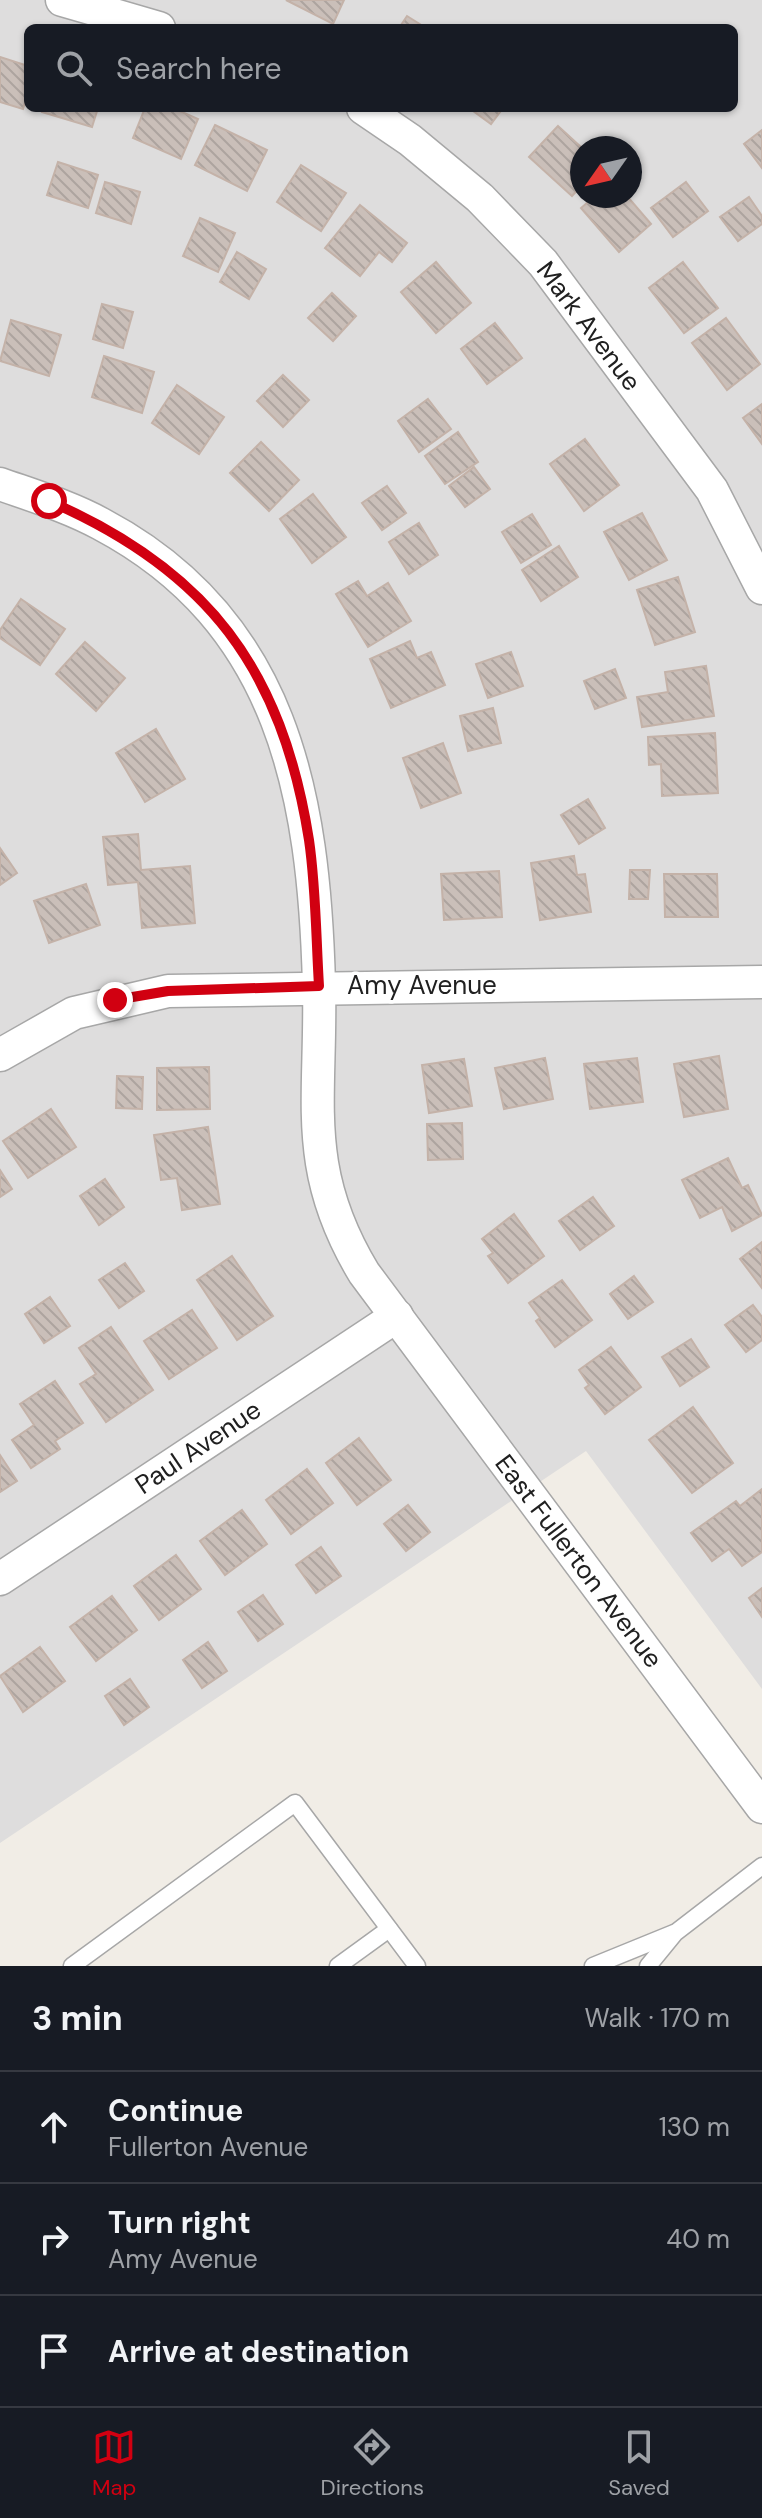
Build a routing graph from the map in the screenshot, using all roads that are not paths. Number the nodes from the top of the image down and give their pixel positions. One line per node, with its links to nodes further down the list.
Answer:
1 (62, 0): 2 (street)
2 (145, 24)
3 (369, 112): 5 (street, Mark Avenue)
4 (0, 484): 7 (street, East Fullerton Avenue)
5 (762, 588)
6 (762, 982): 7 (street, Amy Avenue)
7 (319, 986): 8 (street, Amy Avenue); 9 (street, East Fullerton Avenue)
8 (0, 1055)
9 (397, 1316): 10 (street, Paul Avenue); 11 (street, East Fullerton Avenue)
10 (0, 1579)
11 (762, 1807)
12 (762, 1866): 14 (lane)
13 (389, 1929): 15 (lane); 16 (lane); 17 (lane)
14 (675, 1933): 18 (lane); 19 (lane)
15 (72, 1966)
16 (338, 1966)
17 (417, 1966)
18 (593, 1966)
19 (648, 1966)

